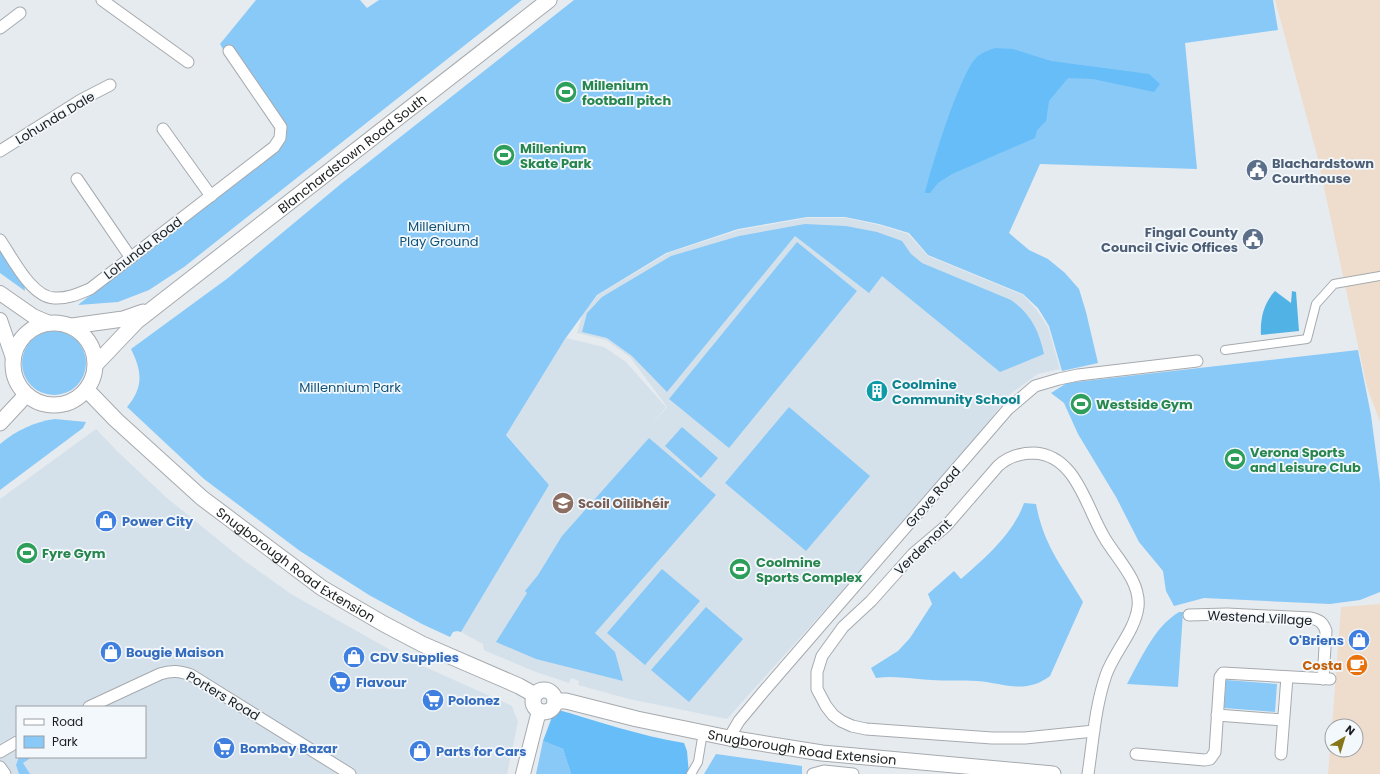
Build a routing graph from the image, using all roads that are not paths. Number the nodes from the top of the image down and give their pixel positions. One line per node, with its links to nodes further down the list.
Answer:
1 (102, 0): 6 (street)
2 (549, 0): 16 (main road, Blanchardstown Road South)
3 (20, 13): 4 (street)
4 (0, 28)
5 (229, 51): 11 (street, Lohunda Road)
6 (188, 62)
7 (110, 85): 9 (street, Lohunda Dale)
8 (162, 129): 11 (street)
9 (0, 151)
10 (77, 179): 13 (street)
11 (211, 196): 13 (street, Lohunda Road)
12 (0, 240): 13 (street, Lohunda Road)
13 (131, 258)
14 (1380, 276): 20 (street)
15 (0, 293): 18 (street)
16 (155, 308): 19 (main road, Blanchardstown Road South); 23 (main road, Blanchardstown Road South)
17 (0, 320): 21 (street)
18 (47, 322): 19 (main road); 21 (main road)
19 (72, 326): 23 (main road)
20 (1225, 350)
21 (13, 358): 25 (main road)
22 (1197, 362): 37 (street, Grove Road)
23 (96, 364): 24 (main road)
24 (87, 390): 25 (main road); 29 (main road, Snugborough Road Extension)
25 (26, 394): 26 (main road)
26 (0, 423)
27 (1189, 616): 28 (street, Westend Village)
28 (1287, 677): 33 (street, Westend Village); 34 (street)
29 (535, 695): 30 (main road); 32 (main road)
30 (555, 701): 32 (main road); 36 (main road, Snugborough Road Extension)
31 (91, 706): 44 (street, Porters Road)
32 (539, 711): 45 (street)
33 (1217, 715): 34 (street); 40 (street, Westend Village)
34 (1283, 720): 41 (street)
35 (1094, 731): 35 (street, Verdemont); 50 (street, Verdemont)
36 (703, 732): 37 (main road, Snugborough Road Extension); 46 (street)
37 (729, 738): 49 (main road, Snugborough Road Extension)
38 (16, 743): 39 (street)
39 (0, 752)
40 (1136, 754)
41 (1281, 754)
42 (0, 767): 43 (street)
43 (5, 774)
44 (350, 774)
45 (523, 774)
46 (691, 774)
47 (813, 774): 48 (street)
48 (853, 774)
49 (1053, 774)
50 (1088, 774)

